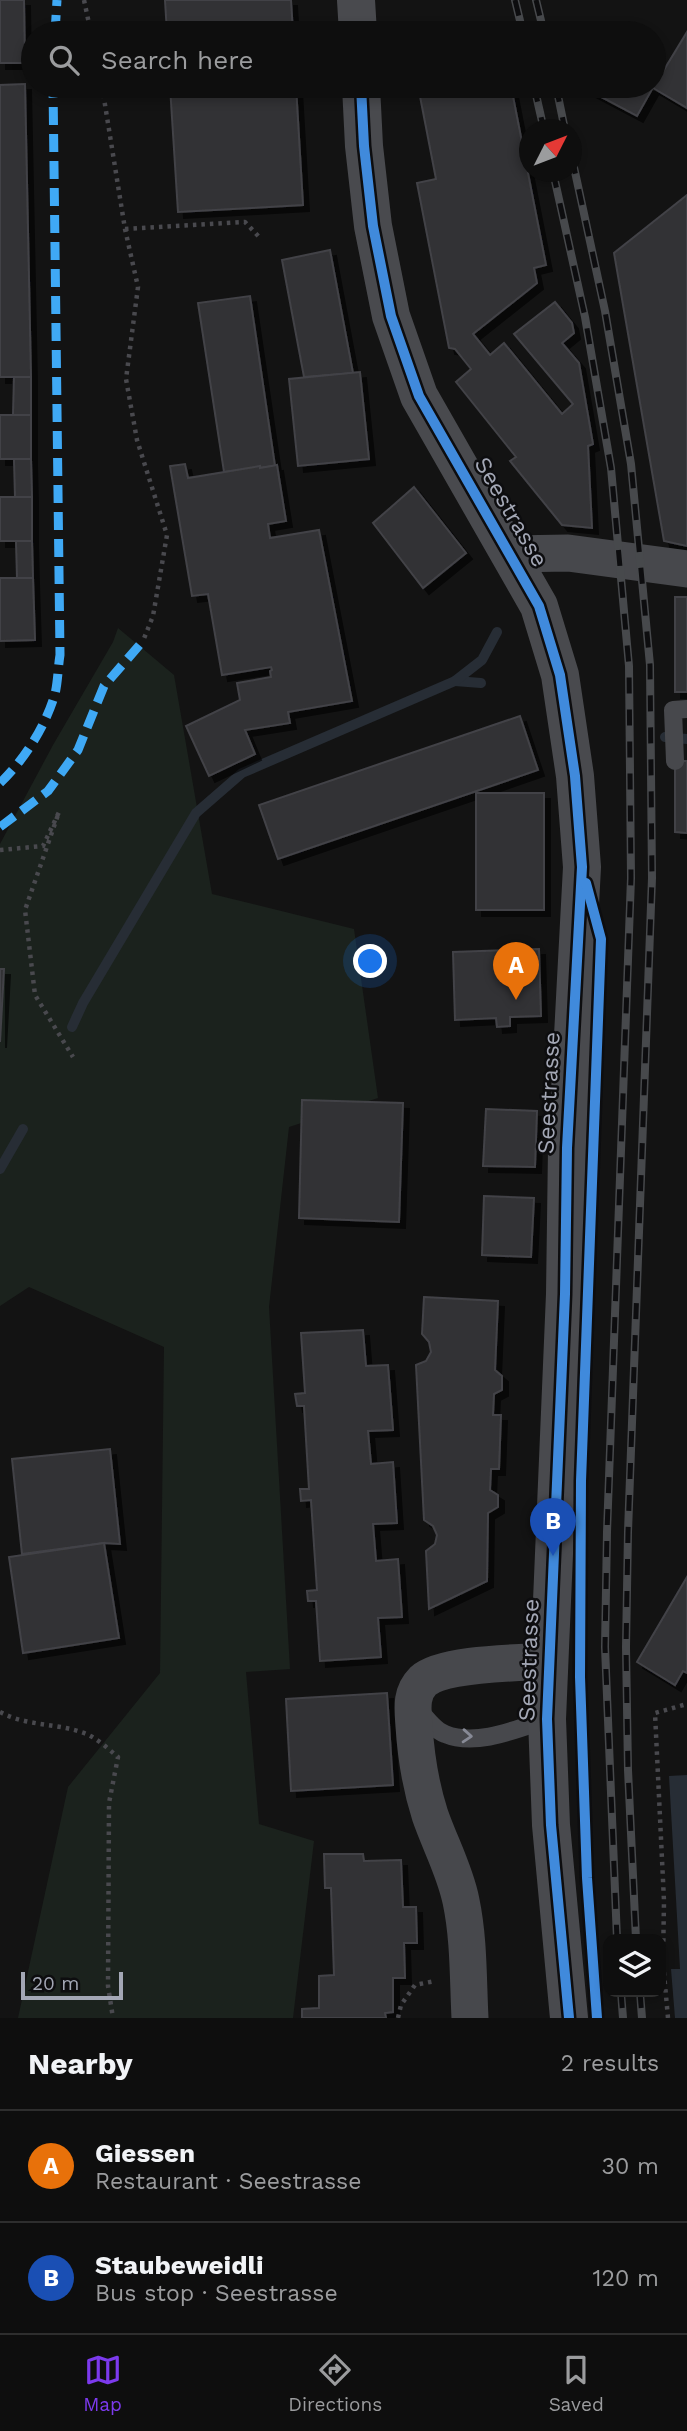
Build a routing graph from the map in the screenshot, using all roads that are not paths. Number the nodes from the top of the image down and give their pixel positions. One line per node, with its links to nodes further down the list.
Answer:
1 (356, 0): 2 (main road)
2 (357, 21)
3 (362, 98): 4 (main road, Seestrasse)
4 (511, 554): 5 (street); 8 (main road, Seestrasse)
5 (687, 569)
6 (680, 712): 7 (lane)
7 (675, 761)
8 (549, 1661): 9 (street); 10 (main road, Seestrasse)
9 (412, 1702): 10 (lane, one-way to 10); 11 (street)
10 (547, 1719): 12 (main road, Seestrasse)
11 (470, 2018)
12 (569, 2018)

